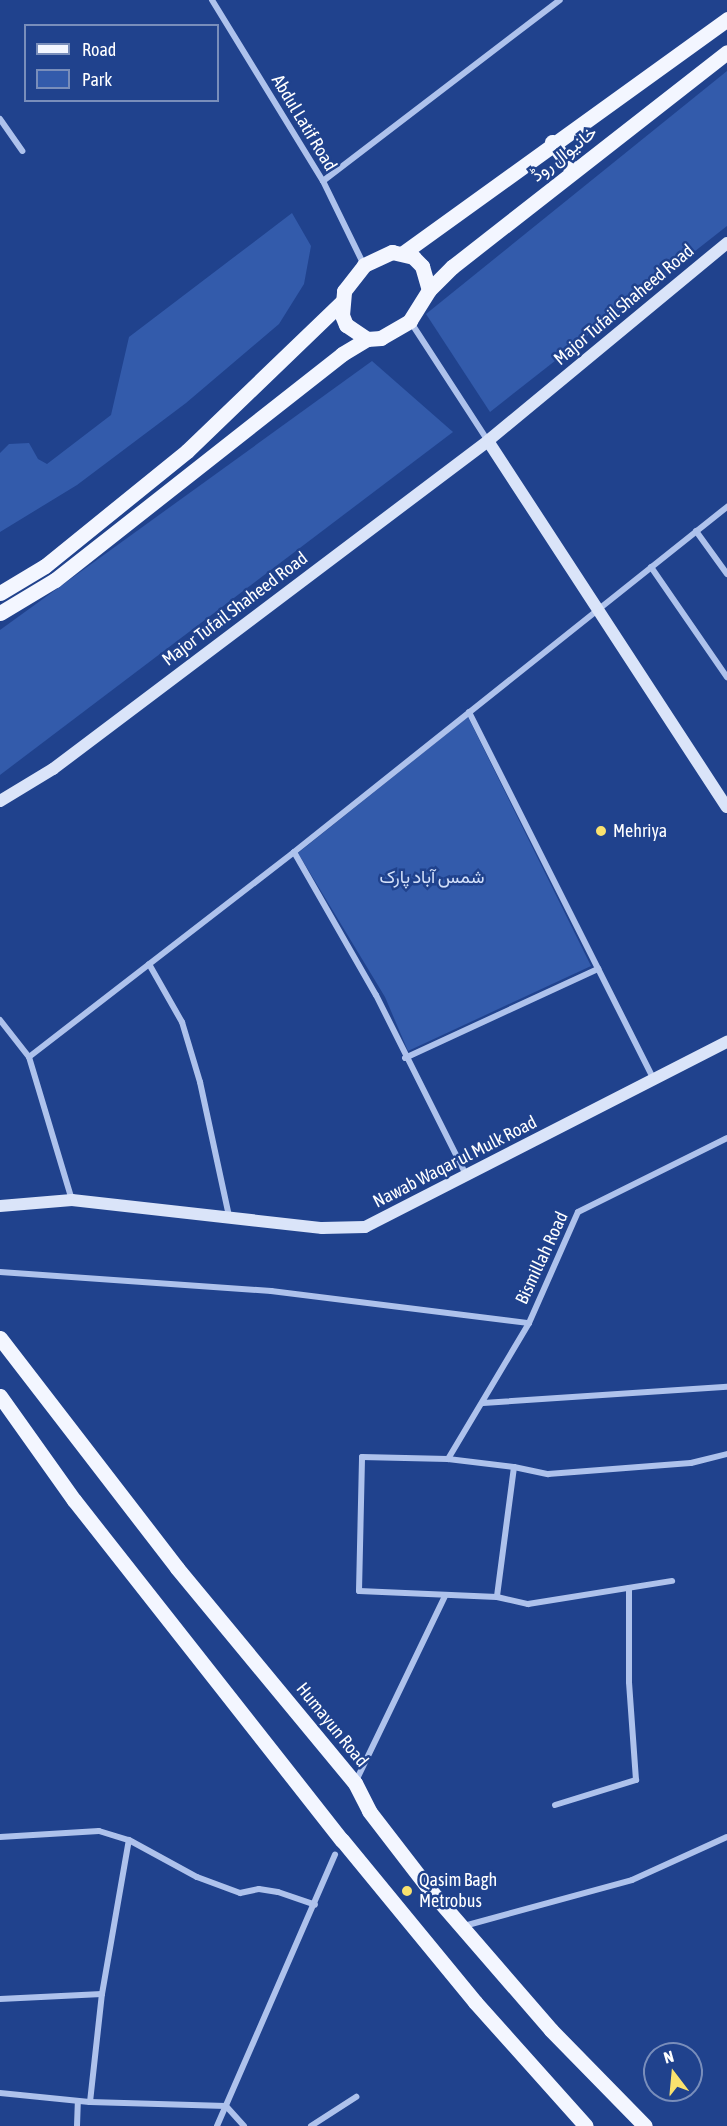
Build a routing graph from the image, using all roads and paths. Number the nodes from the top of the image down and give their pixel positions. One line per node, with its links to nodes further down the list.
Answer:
1 (212, 0): 9 (street, Abdul Latif Road)
2 (560, 0): 9 (street)
3 (727, 19): 6 (main road)
4 (727, 52): 8 (main road, خانیوال روڈ)
5 (0, 119): 7 (street)
6 (552, 142): 8 (main road); 11 (main road)
7 (22, 151)
8 (573, 171): 13 (main road, خانیوال روڈ)
9 (323, 181): 12 (street, Abdul Latif Road)
10 (727, 243): 17 (street, Major Tufail Shaheed Road)
11 (403, 253): 12 (main road); 13 (main road)
12 (364, 265): 14 (main road)
13 (429, 290): 15 (main road)
14 (341, 303): 16 (main road); 22 (main road)
15 (410, 321): 16 (main road); 17 (street)
16 (367, 339): 24 (main road)
17 (488, 441): 23 (street); 27 (street, Major Tufail Shaheed Road)
18 (727, 507): 19 (street)
19 (696, 531): 20 (street); 21 (street)
20 (651, 567): 23 (street); 25 (street)
21 (727, 574)
22 (0, 593)
23 (597, 609): 26 (street); 28 (street)
24 (0, 613)
25 (727, 678)
26 (469, 712): 29 (street); 31 (street)
27 (0, 801)
28 (727, 807)
29 (294, 852): 30 (street); 35 (street)
30 (149, 964): 34 (street); 41 (street)
31 (598, 969): 35 (street); 36 (street)
32 (0, 1020): 34 (street)
33 (727, 1042): 36 (street, Nawab Waqar ul Mulk Road)
34 (29, 1057): 39 (street)
35 (405, 1058): 38 (street)
36 (654, 1080): 38 (street, Nawab Waqar ul Mulk Road)
37 (727, 1138): 43 (street, Bismillah Road)
38 (467, 1177): 41 (street, Nawab Waqar ul Mulk Road)
39 (72, 1200): 40 (street, Nawab Waqar ul Mulk Road); 41 (street, Nawab Waqar ul Mulk Road)
40 (0, 1206)
41 (229, 1216)
42 (0, 1272): 43 (street)
43 (529, 1323): 47 (street, Bismillah Road)
44 (0, 1338): 55 (main road, Humayun Road)
45 (727, 1387): 47 (street)
46 (0, 1396): 74 (main road)
47 (483, 1403): 49 (street, Bismillah Road)
48 (727, 1454): 50 (street)
49 (448, 1459): 50 (street); 53 (street)
50 (514, 1467): 54 (street)
51 (672, 1581): 52 (street)
52 (629, 1588): 54 (street); 56 (street)
53 (444, 1596): 54 (street); 55 (street)
54 (497, 1597)
55 (355, 1784): 62 (main road, Humayun Road)
56 (555, 1805)
57 (0, 1837): 59 (street)
58 (727, 1837): 62 (street)
59 (129, 1840): 61 (street); 63 (street)
60 (335, 1855): 61 (street)
61 (315, 1905): 69 (street)
62 (460, 1927): 75 (main road, Humayun Road)
63 (102, 1994): 64 (street); 68 (street)
64 (0, 1999)
65 (0, 2093): 67 (street)
66 (356, 2097): 73 (street)
67 (78, 2101): 68 (street); 70 (street)
68 (90, 2102): 69 (street)
69 (226, 2106): 71 (street); 72 (street)
70 (77, 2126)
71 (217, 2126)
72 (244, 2126)
73 (311, 2126)
74 (586, 2126)
75 (645, 2126)

